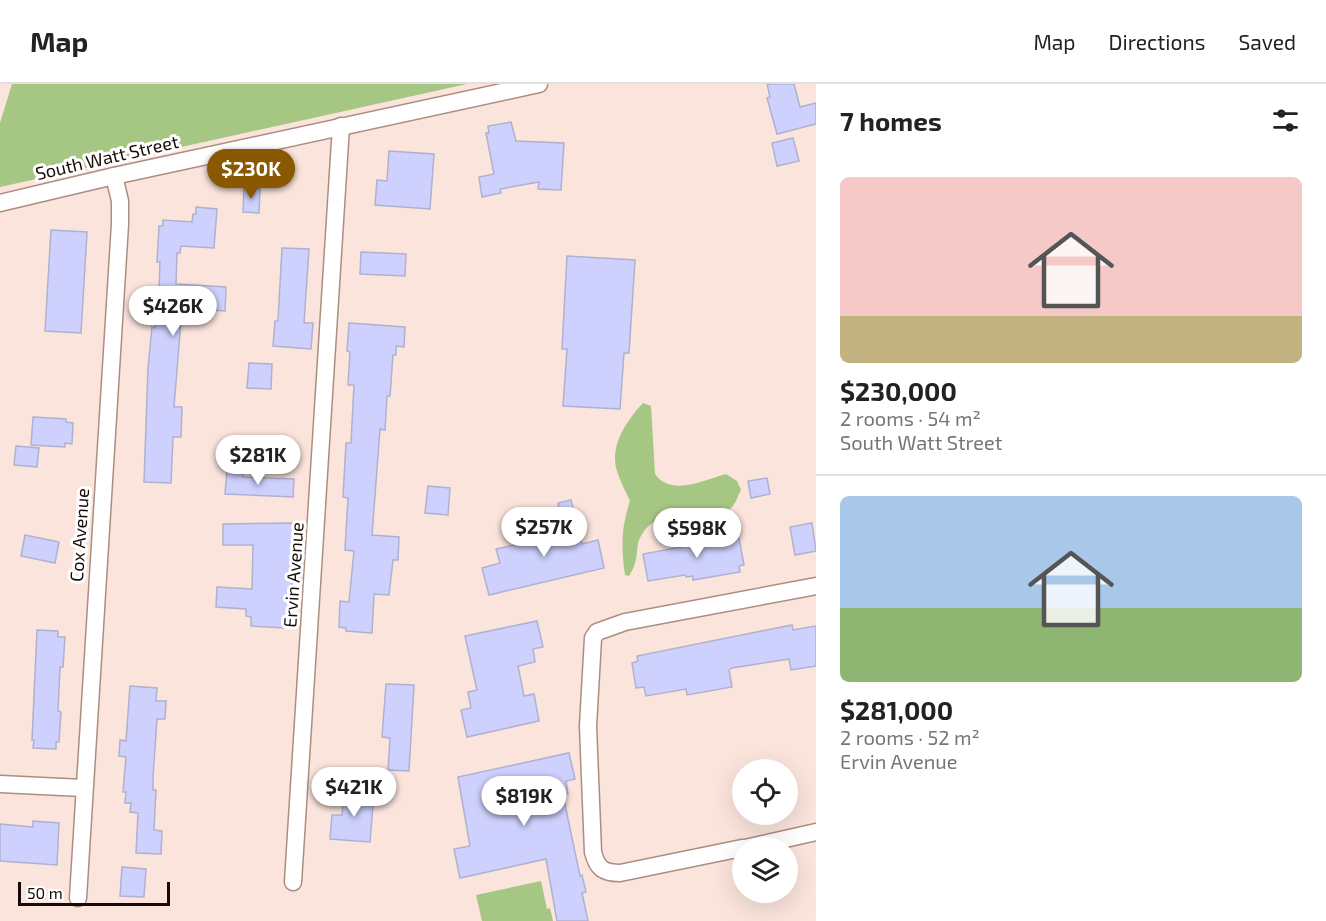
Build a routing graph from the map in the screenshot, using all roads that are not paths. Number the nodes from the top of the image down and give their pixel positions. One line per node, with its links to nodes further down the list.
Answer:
1 (540, 84): 2 (street, South Watt Street)
2 (341, 126): 3 (street, South Watt Street); 11 (street, Ervin Avenue)
3 (114, 176): 4 (street, South Watt Street); 7 (street, Cox Avenue)
4 (0, 203)
5 (816, 586): 10 (street)
6 (0, 784): 7 (street)
7 (83, 788): 12 (street, Cox Avenue)
8 (815, 832): 9 (street)
9 (793, 837)
10 (732, 850)
11 (293, 882)
12 (78, 898)

